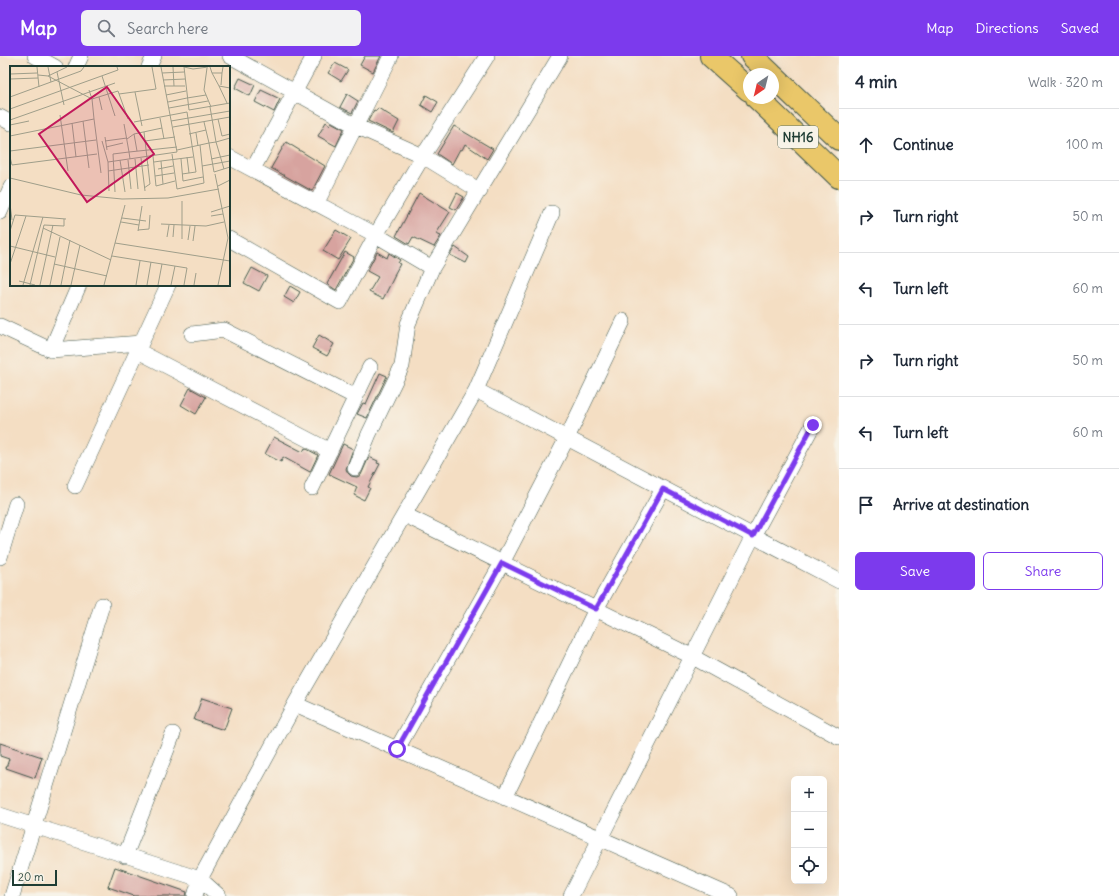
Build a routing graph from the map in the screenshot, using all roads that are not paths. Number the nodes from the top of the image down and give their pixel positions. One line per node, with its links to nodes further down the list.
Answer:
1 (35, 56): 11 (street)
2 (81, 56): 12 (street)
3 (154, 56): 13 (street)
4 (230, 56): 14 (street); 18 (street)
5 (314, 56): 18 (street)
6 (391, 56): 22 (street)
7 (487, 56): 24 (street)
8 (560, 56): 29 (street)
9 (711, 56): 17 (highway)
10 (752, 56): 15 (highway, NH16)
11 (53, 66)
12 (76, 66)
13 (149, 66)
14 (225, 66)
15 (765, 68)
16 (779, 82): 23 (highway, NH16)
17 (743, 85)
18 (294, 92): 22 (street); 26 (street)
19 (763, 104): 27 (highway, NH16)
20 (0, 117): 21 (street)
21 (10, 122)
22 (356, 126): 24 (street); 30 (street)
23 (839, 139)
24 (423, 156): 29 (street); 33 (street)
25 (230, 159): 26 (street)
26 (252, 169): 30 (street)
27 (839, 177)
28 (10, 189): 31 (street)
29 (480, 191): 35 (street)
30 (316, 204): 33 (street)
31 (0, 212)
32 (552, 213): 44 (street)
33 (376, 235): 34 (street); 35 (street)
34 (230, 240)
35 (432, 268): 49 (street)
36 (79, 286): 42 (street)
37 (168, 286): 41 (street)
38 (623, 321): 47 (street)
39 (0, 326): 42 (street)
40 (192, 334): 45 (street)
41 (140, 347): 42 (street); 48 (street); 50 (street)
42 (51, 350)
43 (370, 367): 45 (street)
44 (476, 390): 47 (street); 54 (street)
45 (356, 397): 48 (street)
46 (813, 425): 55 (street)
47 (567, 438): 52 (street); 57 (street)
48 (330, 451): 51 (street)
49 (355, 468)
50 (75, 486)
51 (312, 488)
52 (663, 489): 55 (street); 60 (street)
53 (16, 504): 56 (street)
54 (405, 514): 57 (street); 62 (street)
55 (753, 536): 58 (street); 61 (street)
56 (0, 557)
57 (502, 563): 60 (street); 65 (street)
58 (839, 581)
59 (102, 605): 68 (street)
60 (596, 609): 61 (street); 66 (street)
61 (692, 656): 64 (street); 69 (street)
62 (295, 704): 65 (street); 71 (street)
63 (173, 734): 70 (street)
64 (839, 737)
65 (397, 749): 66 (street)
66 (505, 797): 69 (street)
67 (0, 815): 68 (street)
68 (33, 827): 70 (street); 72 (street)
69 (600, 838): 75 (street); 76 (street)
70 (125, 856): 71 (street)
71 (200, 879): 73 (street); 74 (street)
72 (12, 896)
73 (195, 896)
74 (219, 896)
75 (571, 896)
76 (731, 896)

